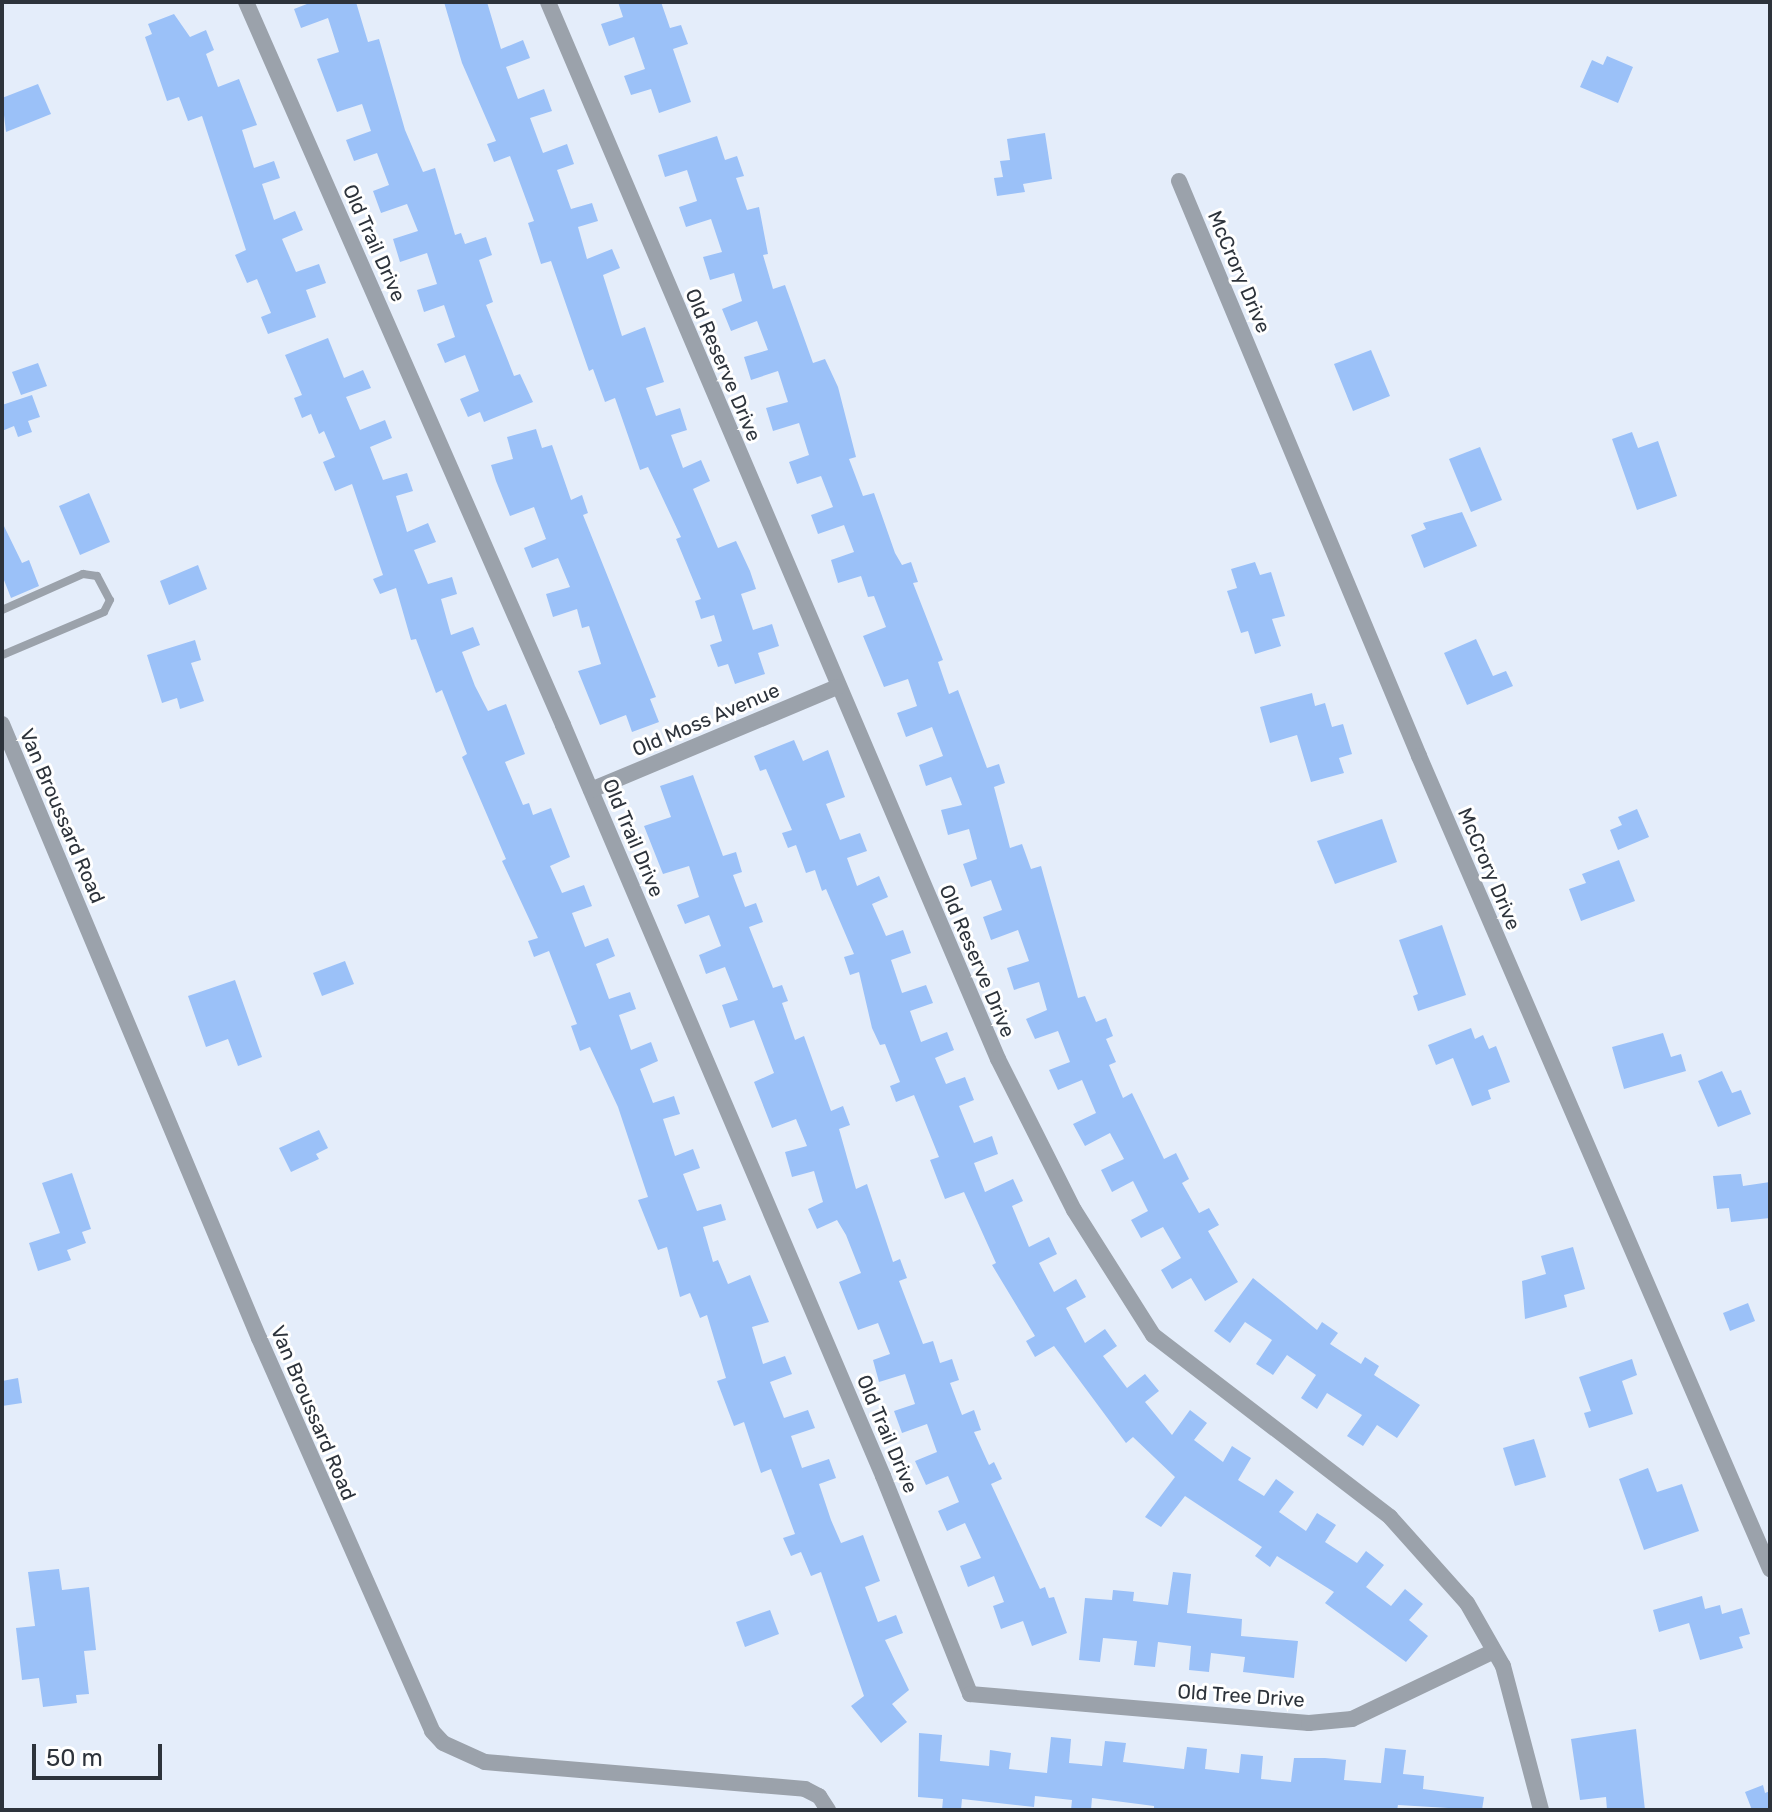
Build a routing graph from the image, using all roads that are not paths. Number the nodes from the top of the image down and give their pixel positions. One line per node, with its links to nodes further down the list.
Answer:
1 (246, 2): 8 (street, Old Trail Drive)
2 (548, 2): 6 (street, Old Reserve Drive)
3 (1179, 181): 9 (street, McCrory Drive)
4 (2, 610): 5 (lane)
5 (2, 655)
6 (837, 687): 8 (street, Old Moss Avenue); 10 (street, Old Reserve Drive)
7 (2, 724): 12 (street, Van Broussard Road)
8 (591, 790): 11 (street, Old Trail Drive)
9 (1770, 1569)
10 (1494, 1651): 11 (street, Old Tree Drive); 13 (street, Old Reserve Drive)
11 (970, 1694)
12 (828, 1810)
13 (1541, 1810)

